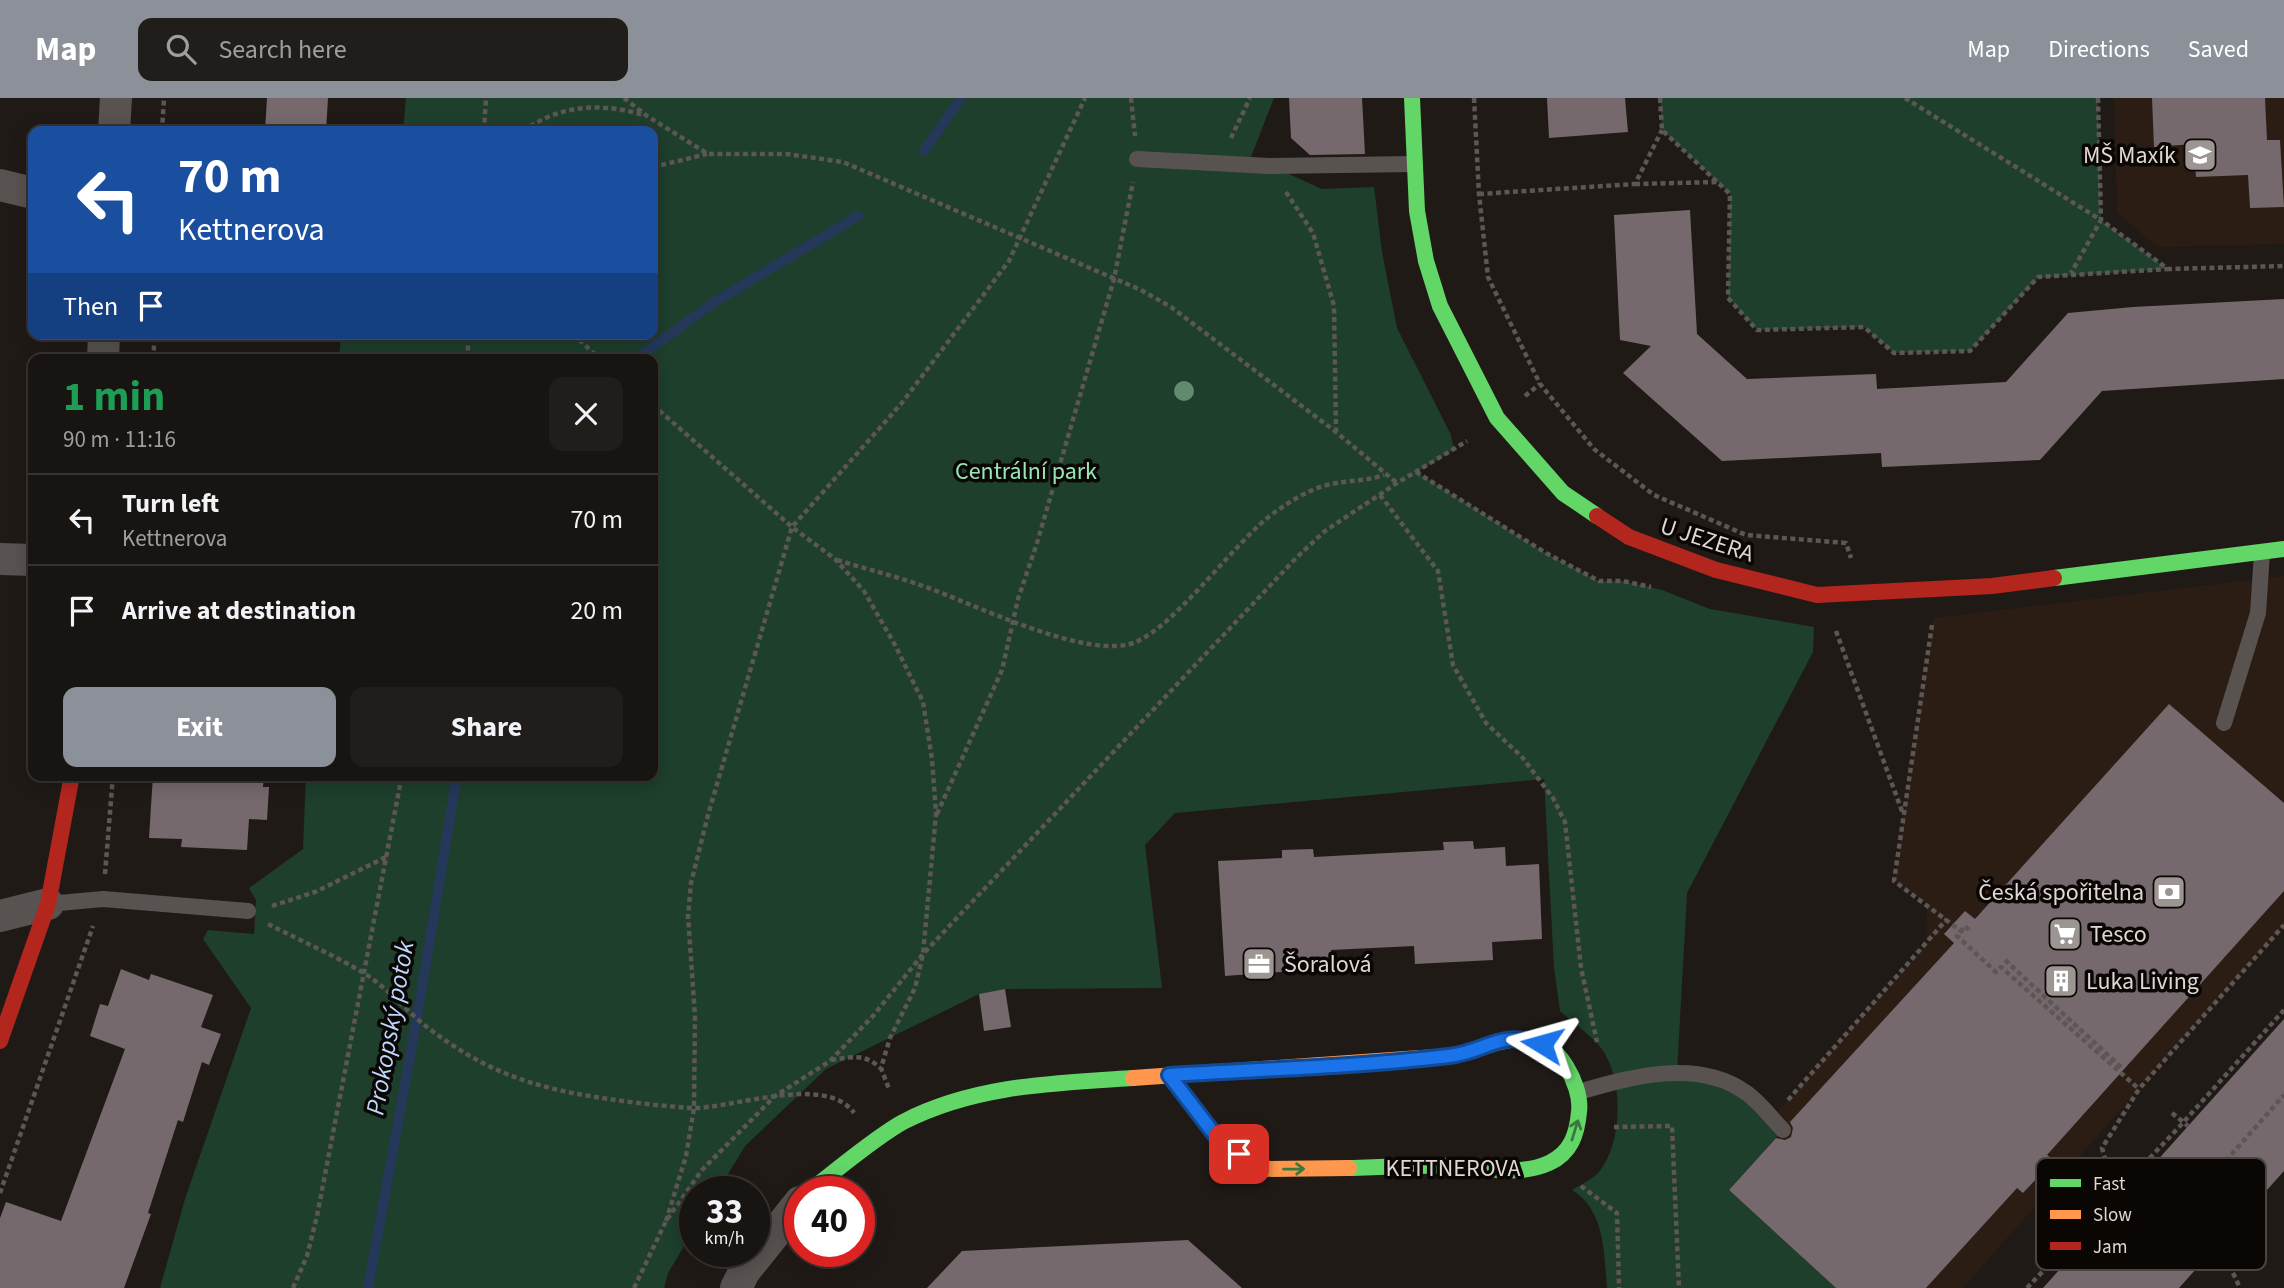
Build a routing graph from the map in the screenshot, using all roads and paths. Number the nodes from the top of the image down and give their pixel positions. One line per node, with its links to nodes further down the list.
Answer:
1 (116, 98): 14 (street)
2 (164, 98): 15 (path)
3 (486, 98): 16 (path)
4 (624, 98): 13 (path)
5 (1085, 98): 31 (path)
6 (1130, 98): 20 (path)
7 (1250, 98): 21 (path)
8 (1412, 98): 22 (street, U JEZERA)
9 (1474, 98): 29 (path)
10 (1660, 98): 18 (path)
11 (1905, 98): 30 (path)
12 (2098, 98): 30 (path)
13 (647, 116): 17 (path); 19 (path)
14 (114, 126)
15 (162, 126)
16 (484, 126)
17 (533, 126)
18 (1661, 130): 25 (path); 26 (path)
19 (708, 154): 23 (path); 31 (path)
20 (1137, 159): 21 (lane); 35 (path)
21 (1219, 163): 24 (lane)
22 (1415, 164): 24 (lane); 53 (street, U JEZERA)
23 (658, 166)
24 (1269, 166): 39 (path)
25 (1717, 183): 26 (path); 34 (path)
26 (1634, 184): 29 (path)
27 (0, 185): 28 (street)
28 (28, 191)
29 (1479, 194): 46 (path)
30 (2101, 220): 33 (path); 34 (path)
31 (1022, 237): 35 (path); 45 (path)
32 (2284, 266): 33 (path)
33 (2168, 269): 34 (path)
34 (2071, 274)
35 (1114, 279): 39 (path); 54 (path)
36 (579, 340): 37 (path)
37 (595, 354)
38 (658, 409): 45 (path)
39 (1336, 432): 42 (path)
40 (1475, 435): 41 (path)
41 (1416, 472): 43 (path); 52 (path)
42 (1384, 475): 43 (path); 54 (path)
43 (1397, 483): 44 (path)
44 (1380, 495): 69 (path); 78 (path)
45 (792, 527): 50 (path); 83 (path)
46 (1846, 542)
47 (2284, 549): 48 (street, U JEZERA)
48 (2262, 553): 53 (street, U JEZERA); 56 (lane)
49 (0, 559): 51 (street)
50 (835, 559): 54 (path); 60 (path)
51 (28, 560)
52 (1662, 590)
53 (1929, 591): 61 (path)
54 (1013, 622): 60 (path)
55 (1835, 627): 61 (path)
56 (2224, 723)
57 (71, 781): 64 (street)
58 (113, 781): 63 (path)
59 (401, 781): 62 (path)
60 (936, 814): 69 (path)
61 (1904, 817): 67 (path)
62 (387, 857): 65 (path); 71 (path)
63 (103, 899): 64 (lane); 65 (lane); 95 (path)
64 (48, 904): 66 (street); 73 (street)
65 (248, 911): 71 (path)
66 (0, 916)
67 (1947, 919): 79 (path); 86 (path)
68 (2284, 925): 79 (path)
69 (923, 954): 74 (path); 75 (path)
70 (2005, 960): 76 (path)
71 (364, 973): 83 (path); 100 (path)
72 (2284, 1010): 91 (path)
73 (0, 1041)
74 (830, 1060): 75 (path); 82 (path)
75 (881, 1069): 85 (path)
76 (2123, 1069)
77 (1169, 1075): 80 (street); 85 (street); 93 (street, KETTNEROVA, one-way to 93)
78 (1606, 1084): 80 (lane); 86 (lane)
79 (2139, 1089): 90 (path)
80 (1578, 1092): 88 (street)
81 (2284, 1095): 92 (path)
82 (775, 1096): 83 (path); 89 (path); 96 (path)
83 (694, 1108): 96 (path)
84 (2172, 1113): 87 (path)
85 (902, 1123): 89 (street)
86 (1777, 1125)
87 (2188, 1126)
88 (1578, 1128): 93 (street, KETTNEROVA, one-way to 88); 104 (path)
89 (875, 1143): 94 (street)
90 (2105, 1158)
91 (2148, 1158)
92 (2228, 1158)
93 (1549, 1163): 103 (path)
94 (830, 1176)
95 (0, 1193)
96 (666, 1221): 101 (path)
97 (784, 1222): 102 (street)
98 (2044, 1270): 105 (path)
99 (2234, 1273): 106 (path)
100 (293, 1288)
101 (634, 1288)
102 (736, 1288)
103 (1619, 1288)
104 (1679, 1288)
105 (2027, 1288)
106 (2240, 1288)

